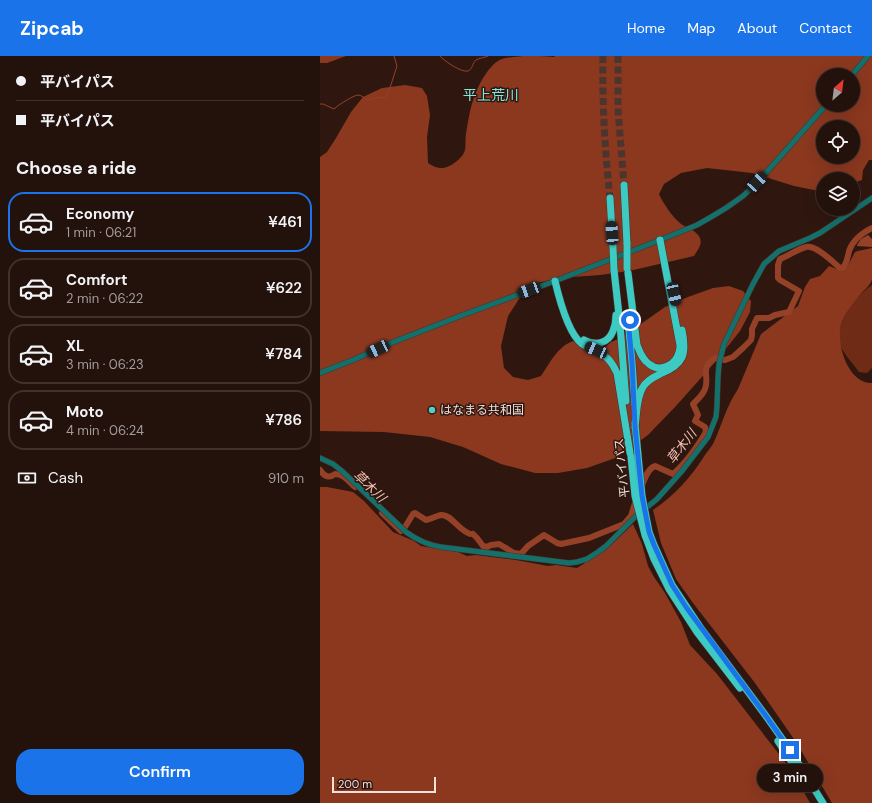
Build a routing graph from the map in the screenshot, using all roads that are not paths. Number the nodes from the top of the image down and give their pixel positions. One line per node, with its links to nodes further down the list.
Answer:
1 (868, 56): 2 (street)
2 (858, 68)
3 (820, 112): 7 (street)
4 (624, 185): 8 (highway, 平バイパス, bridge)
5 (610, 198): 10 (highway, 平バイパス, bridge)
6 (872, 198): 14 (street)
7 (660, 240): 8 (highway); 9 (street); 12 (highway)
8 (628, 271): 12 (highway, 平バイパス)
9 (555, 281): 10 (highway); 11 (street); 13 (highway)
10 (616, 287): 13 (highway, 平バイパス)
11 (320, 373)
12 (635, 427): 13 (highway, 平バイパス)
13 (633, 455): 15 (highway, 平バイパス, bridge)
14 (320, 458)
15 (647, 533): 16 (highway, 平バイパス); 17 (highway, 平バイパス)
16 (817, 803)
17 (823, 803)

